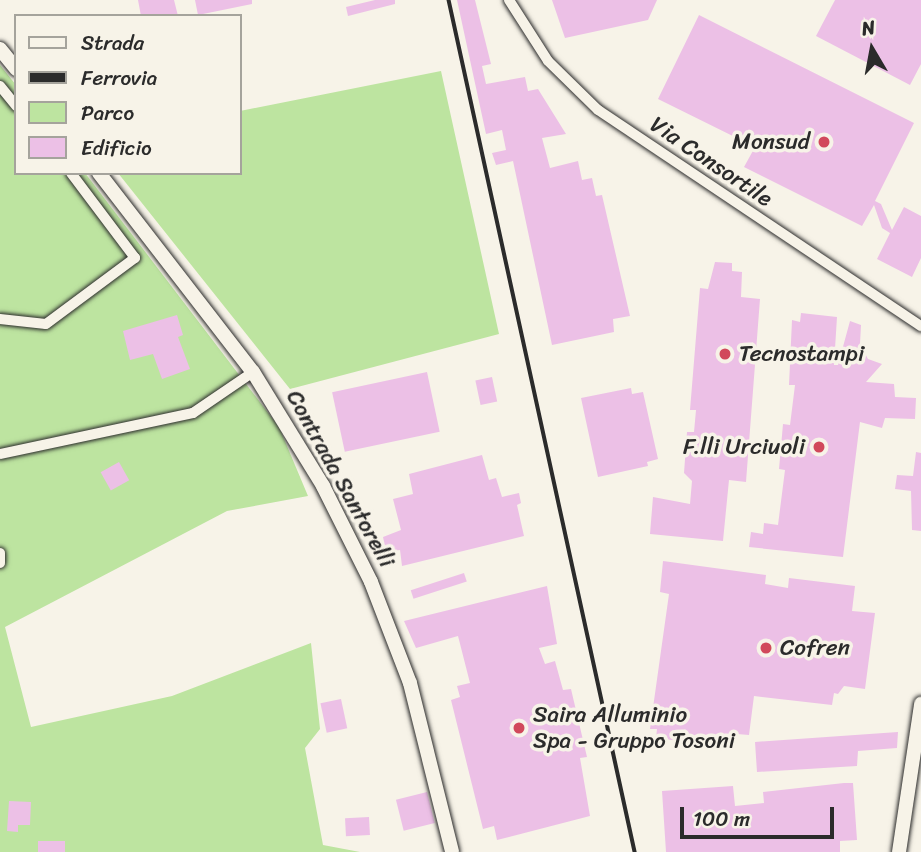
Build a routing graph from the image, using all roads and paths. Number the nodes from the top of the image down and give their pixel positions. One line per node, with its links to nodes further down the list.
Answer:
1 (509, 0): 9 (street, Via Consortile)
2 (0, 49): 3 (main road)
3 (14, 66)
4 (0, 86): 5 (street)
5 (14, 104)
6 (73, 175): 8 (street)
7 (101, 175): 10 (main road, Contrada Santorelli)
8 (0, 319)
9 (921, 326)
10 (253, 372): 11 (street); 15 (main road, Contrada Santorelli)
11 (0, 454)
12 (0, 553): 13 (street)
13 (0, 563)
14 (921, 704): 16 (main road)
15 (453, 852)
16 (899, 852)

